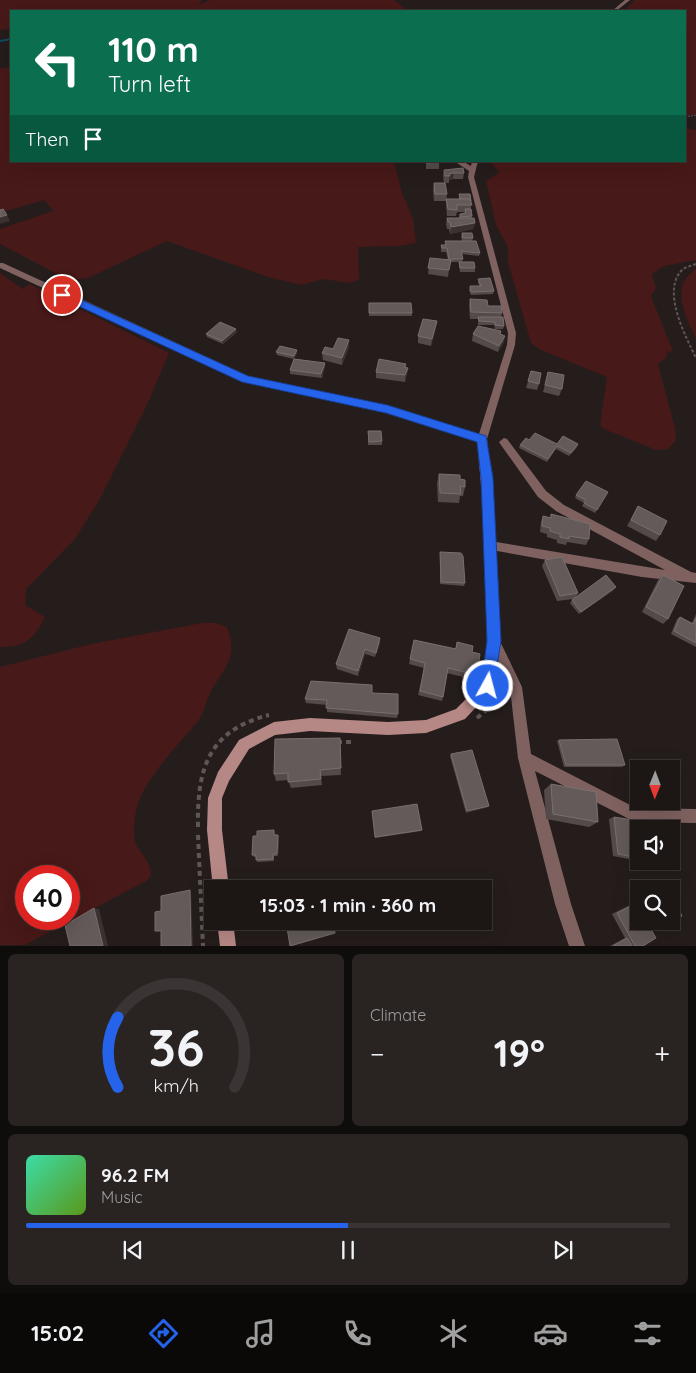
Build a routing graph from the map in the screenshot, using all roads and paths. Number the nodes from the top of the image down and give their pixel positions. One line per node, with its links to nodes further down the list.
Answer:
1 (628, 0): 2 (street)
2 (615, 10)
3 (461, 162): 4 (street)
4 (474, 165): 8 (street)
5 (696, 264): 7 (path)
6 (0, 265): 8 (street)
7 (696, 358)
8 (482, 439): 10 (street)
9 (504, 442): 11 (street)
10 (490, 546): 11 (street); 12 (street)
11 (692, 578)
12 (494, 641): 18 (street); 20 (street)
13 (500, 688): 15 (path)
14 (272, 714): 22 (path)
15 (469, 722)
16 (331, 742): 17 (path)
17 (357, 742)
18 (524, 758): 19 (street); 24 (street)
19 (696, 816)
20 (221, 880)
21 (226, 930): 23 (street)
22 (203, 946)
23 (228, 946)
24 (577, 946)

